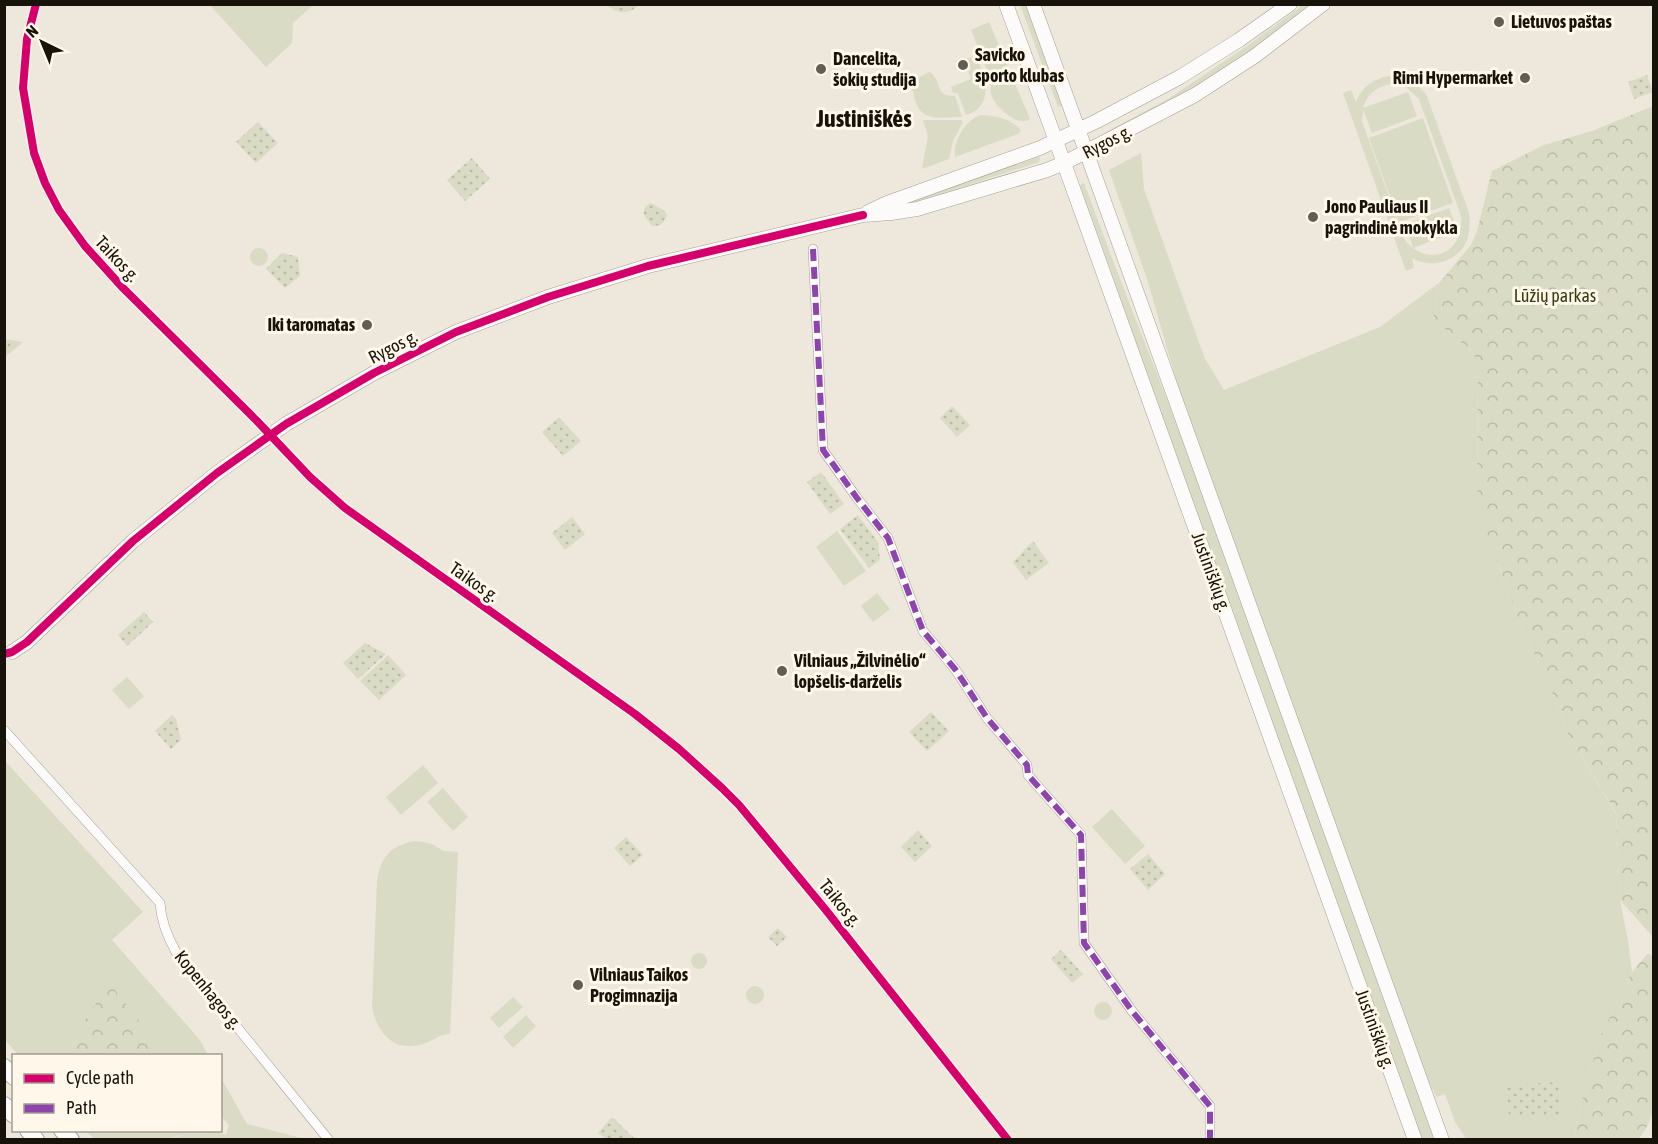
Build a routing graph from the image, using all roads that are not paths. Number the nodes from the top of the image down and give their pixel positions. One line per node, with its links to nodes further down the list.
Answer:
1 (36, 4): 12 (street, Taikos g.)
2 (1006, 4): 7 (main road, Justiniškių g.)
3 (1034, 4): 6 (main road, Justiniškių g.)
4 (1290, 4): 6 (main road, Rygos g.)
5 (1323, 4): 8 (main road, Rygos g.)
6 (1079, 130): 7 (main road, Rygos g.); 8 (main road, Justiniškių g.)
7 (1056, 141): 9 (main road, Justiniškių g.); 10 (main road, Rygos g.)
8 (1087, 152): 9 (main road, Rygos g.); 19 (main road, Justiniškių g.)
9 (1064, 163): 10 (main road, Rygos g.); 18 (main road, Justiniškių g.)
10 (863, 215): 12 (main road, Rygos g.)
11 (813, 249): 17 (street)
12 (271, 435): 13 (main road, Rygos g.); 16 (street, Taikos g.)
13 (8, 653)
14 (4, 730): 15 (street, Kopenhagos g.)
15 (328, 1139)
16 (1008, 1140)
17 (1210, 1140)
18 (1414, 1140)
19 (1442, 1140)

